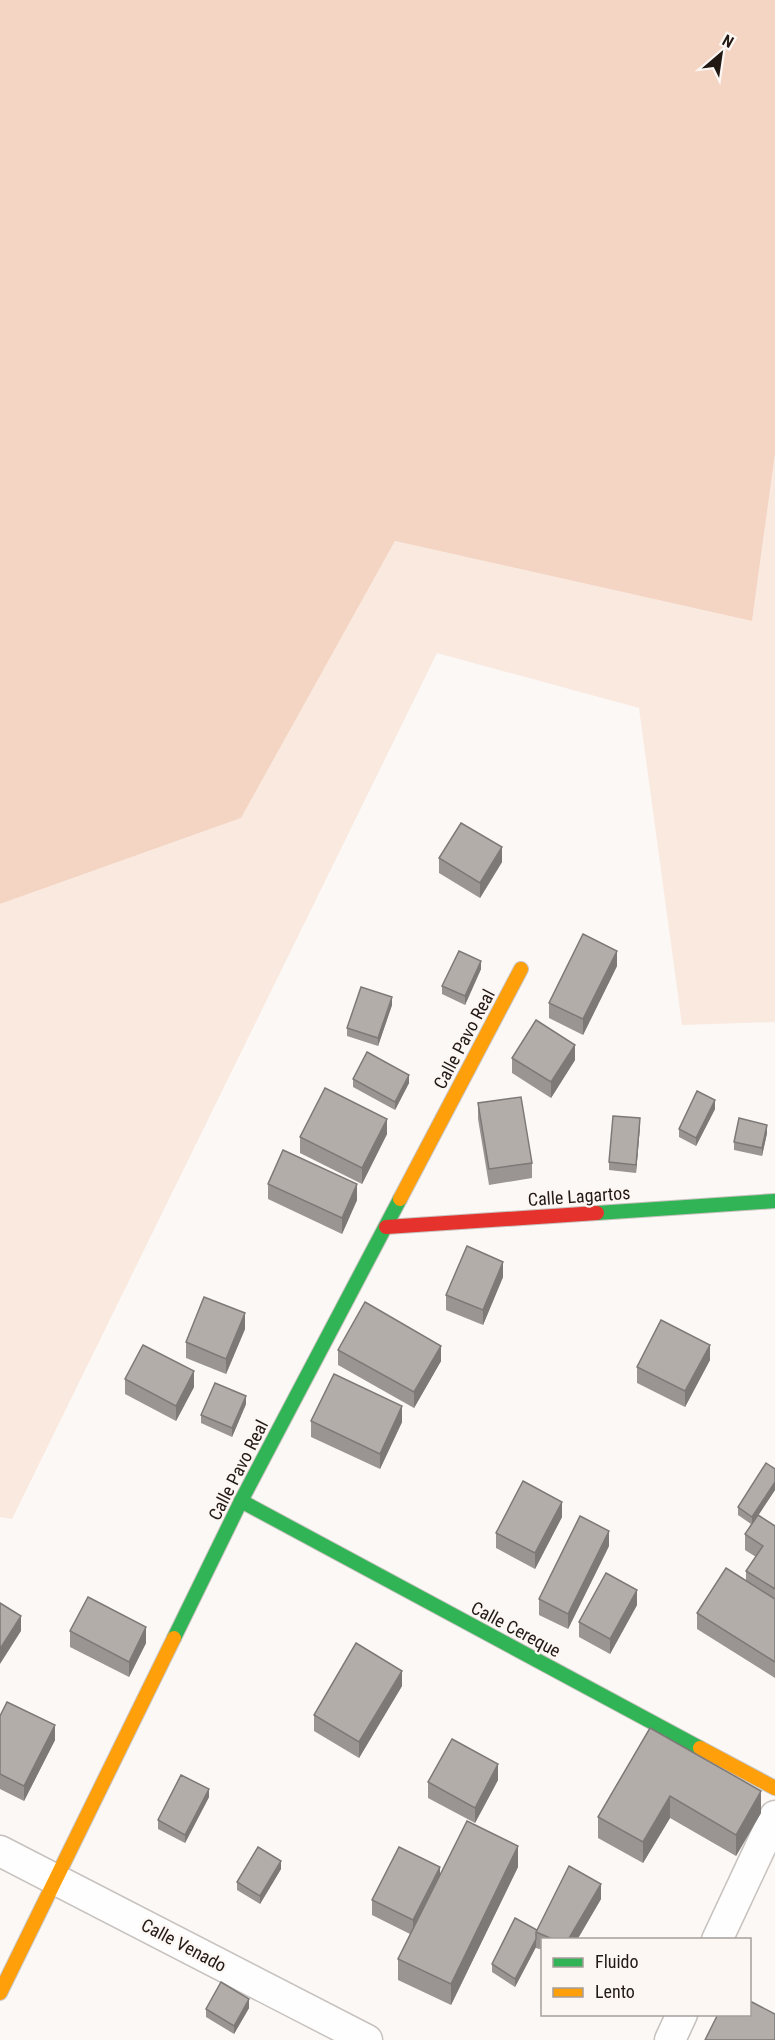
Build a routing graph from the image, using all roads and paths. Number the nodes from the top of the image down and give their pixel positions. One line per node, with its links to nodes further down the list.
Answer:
1 (521, 969): 3 (street, Calle Pavo Real)
2 (775, 1201): 3 (street, Calle Lagartos)
3 (386, 1227): 4 (street, Calle Pavo Real)
4 (241, 1501): 5 (street, Calle Cereque); 8 (street, Calle Pavo Real)
5 (775, 1788)
6 (775, 1816): 9 (street)
7 (0, 1851): 8 (street, Calle Venado)
8 (57, 1879): 10 (street, Calle Pavo Real); 12 (street, Calle Venado)
9 (718, 1938)
10 (0, 1994)
11 (681, 2016): 13 (street)
12 (367, 2040)
13 (670, 2040)

